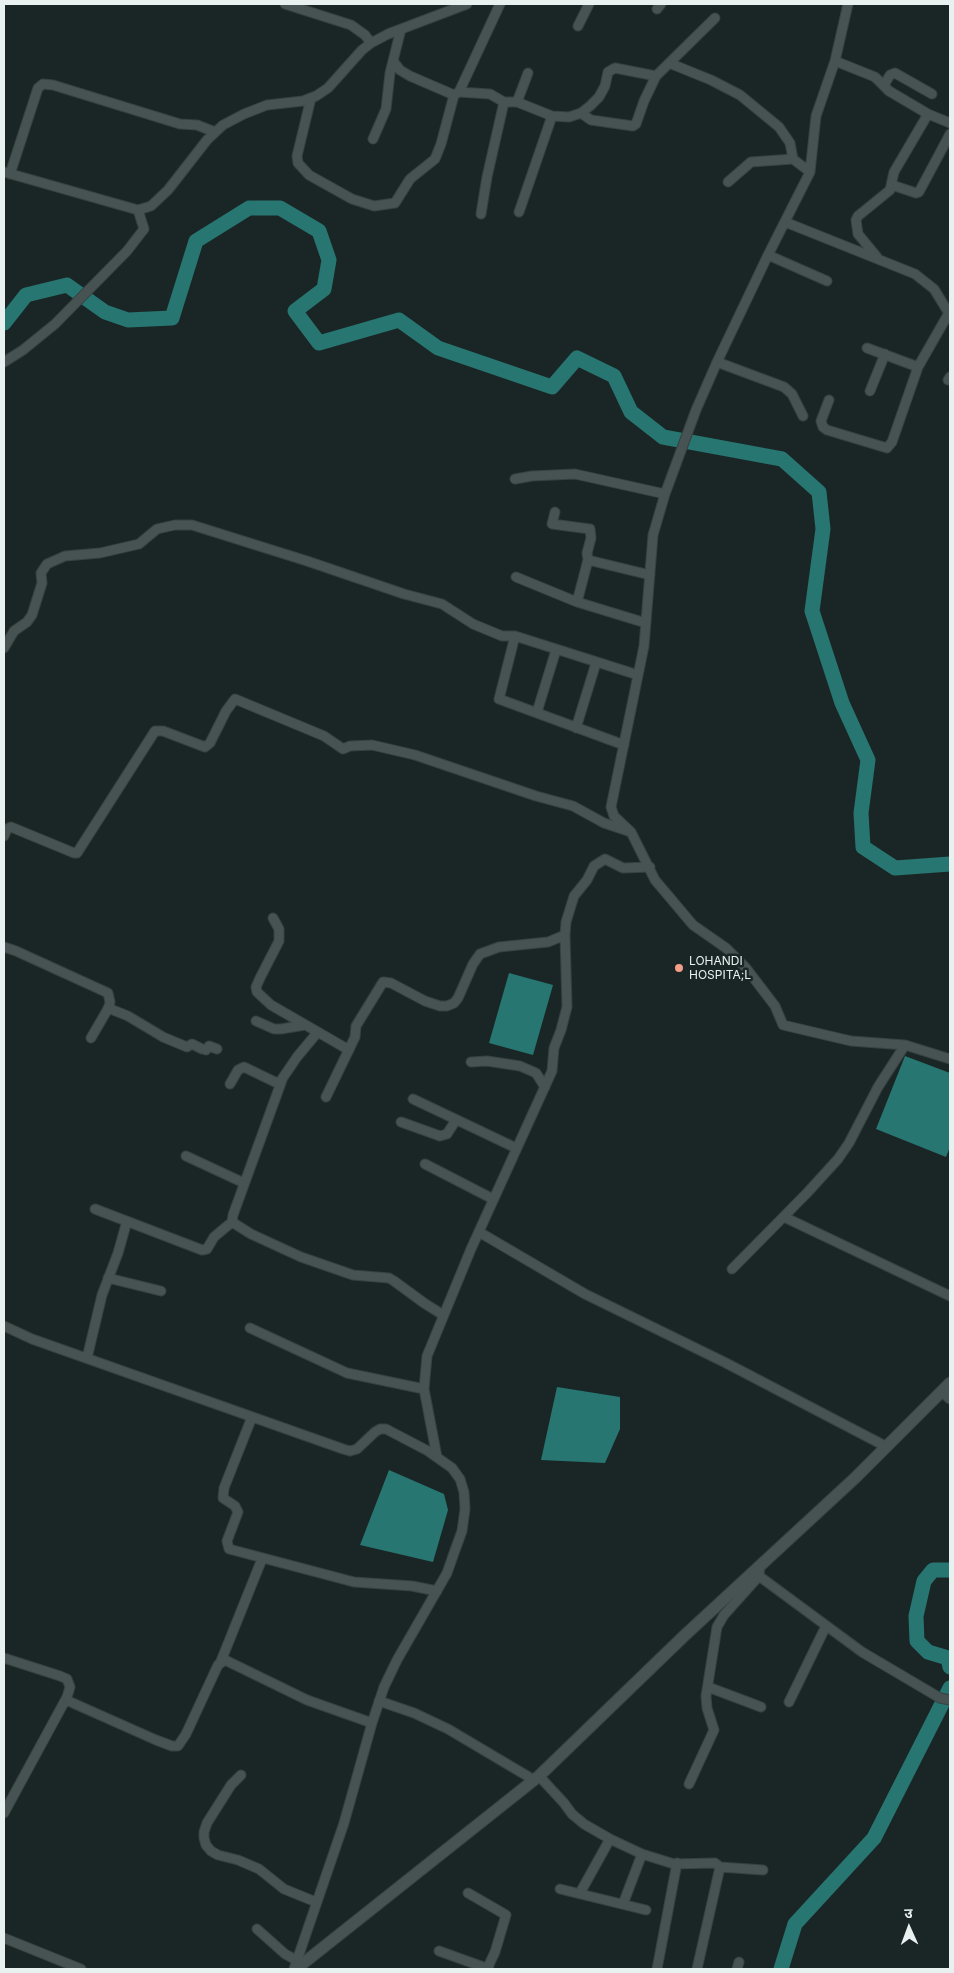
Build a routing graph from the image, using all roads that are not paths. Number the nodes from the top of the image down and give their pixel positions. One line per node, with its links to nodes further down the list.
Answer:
1 (285, 4): 9 (street)
2 (468, 4): 8 (street)
3 (500, 4): 16 (street)
4 (589, 4): 7 (street)
5 (848, 4): 11 (street)
6 (715, 18): 12 (street)
7 (578, 26)
8 (401, 29): 9 (street); 10 (street)
9 (371, 43): 18 (street)
10 (393, 61): 16 (street); 27 (street)
11 (835, 61): 15 (street); 29 (street)
12 (669, 63): 14 (street); 28 (street)
13 (528, 72): 20 (street)
14 (656, 76): 21 (street); 21 (street)
15 (884, 85): 17 (street); 22 (street)
16 (456, 93): 18 (street); 19 (street)
17 (932, 94)
18 (311, 98): 25 (street)
19 (504, 102): 20 (street); 35 (street)
20 (517, 102): 23 (street)
21 (582, 113): 23 (street)
22 (928, 114): 24 (street); 32 (street)
23 (552, 116): 34 (street)
24 (950, 123)
25 (215, 132): 30 (street); 33 (street)
26 (950, 134): 32 (street)
27 (373, 139)
28 (793, 159): 29 (street); 31 (street)
29 (810, 172): 36 (street)
30 (7, 173): 33 (street)
31 (728, 182)
32 (892, 185): 38 (street)
33 (138, 210): 43 (street)
34 (518, 212)
35 (481, 214)
36 (784, 222): 37 (street); 38 (street)
37 (768, 254): 39 (street); 44 (street)
38 (879, 259): 40 (street)
39 (827, 281)
40 (950, 313): 45 (street)
41 (867, 348): 42 (street)
42 (885, 354): 45 (street); 46 (street)
43 (4, 362)
44 (717, 362): 48 (street); 50 (street)
45 (918, 367): 47 (street)
46 (870, 391)
47 (829, 400)
48 (804, 416)
49 (515, 479): 50 (street)
50 (665, 494): 53 (street)
51 (555, 512): 52 (street)
52 (588, 560): 53 (street); 55 (street)
53 (650, 575): 56 (street)
54 (516, 577): 55 (street)
55 (577, 602): 56 (street)
56 (646, 623): 61 (street)
57 (515, 636): 58 (street); 59 (street); 62 (street)
58 (4, 648)
59 (556, 650): 60 (street); 62 (street)
60 (596, 663): 61 (street); 63 (street)
61 (638, 675): 64 (street)
62 (537, 712): 63 (street)
63 (576, 728): 64 (street)
64 (624, 745): 65 (street)
65 (631, 832): 66 (street); 67 (street)
66 (4, 836)
67 (650, 867): 69 (street); 76 (street)
68 (272, 918): 73 (street)
69 (564, 934): 78 (street); 83 (street)
70 (4, 947): 71 (street)
71 (108, 1008): 75 (street); 77 (street)
72 (256, 1021): 73 (street)
73 (305, 1025): 74 (street)
74 (317, 1033): 78 (street); 81 (street)
75 (92, 1038)
76 (905, 1045): 79 (street); 94 (street)
77 (217, 1049)
78 (349, 1050): 84 (street)
79 (950, 1059)
80 (471, 1062): 83 (street)
81 (282, 1080): 82 (street); 91 (street)
82 (230, 1084)
83 (545, 1087): 88 (street)
84 (326, 1097)
85 (414, 1099): 86 (street)
86 (456, 1120): 87 (street); 88 (street)
87 (401, 1122)
88 (516, 1148): 92 (street)
89 (186, 1156): 91 (street)
90 (425, 1164): 92 (street)
91 (244, 1183): 96 (street)
92 (493, 1199): 97 (street)
93 (94, 1209): 95 (street)
94 (784, 1217): 98 (street); 101 (street)
95 (127, 1221): 96 (street); 99 (street)
96 (232, 1222): 102 (street)
97 (479, 1232): 102 (street); 109 (street)
98 (732, 1269)
99 (108, 1278): 100 (street); 105 (street)
100 (161, 1291)
101 (950, 1296)
102 (443, 1315): 106 (street)
103 (4, 1326): 105 (street)
104 (250, 1328): 106 (street)
105 (87, 1358): 108 (street)
106 (424, 1389): 110 (street)
107 (947, 1392): 109 (street)
108 (252, 1417): 110 (street); 111 (street)
109 (887, 1447): 112 (street)
110 (437, 1457): 113 (street)
111 (262, 1559): 113 (street); 116 (street)
112 (759, 1571): 114 (street); 117 (street); 125 (street)
113 (437, 1591): 120 (street)
114 (826, 1626): 119 (street); 121 (street)
115 (4, 1658): 118 (street)
116 (221, 1661): 118 (street); 123 (street)
117 (708, 1687): 122 (street); 126 (street)
118 (66, 1700): 127 (street)
119 (950, 1700)
120 (379, 1701): 123 (street); 125 (street)
121 (789, 1702)
122 (761, 1707)
123 (372, 1723): 136 (street)
124 (241, 1775): 136 (street)
125 (536, 1778): 128 (street); 142 (street)
126 (689, 1784)
127 (4, 1813)
128 (610, 1839): 129 (street); 135 (street)
129 (642, 1854): 130 (street); 137 (street)
130 (677, 1863): 131 (street); 145 (street)
131 (720, 1867): 132 (street); 146 (street)
132 (763, 1870)
133 (560, 1888): 135 (street)
134 (468, 1893): 144 (street)
135 (580, 1894): 137 (street)
136 (316, 1902): 142 (street)
137 (623, 1904): 138 (street)
138 (646, 1910)
139 (257, 1929): 142 (street)
140 (4, 1938): 143 (street)
141 (439, 1951): 144 (street)
142 (296, 1966)
143 (81, 1969)
144 (488, 1969)
145 (657, 1969)
146 (697, 1969)

